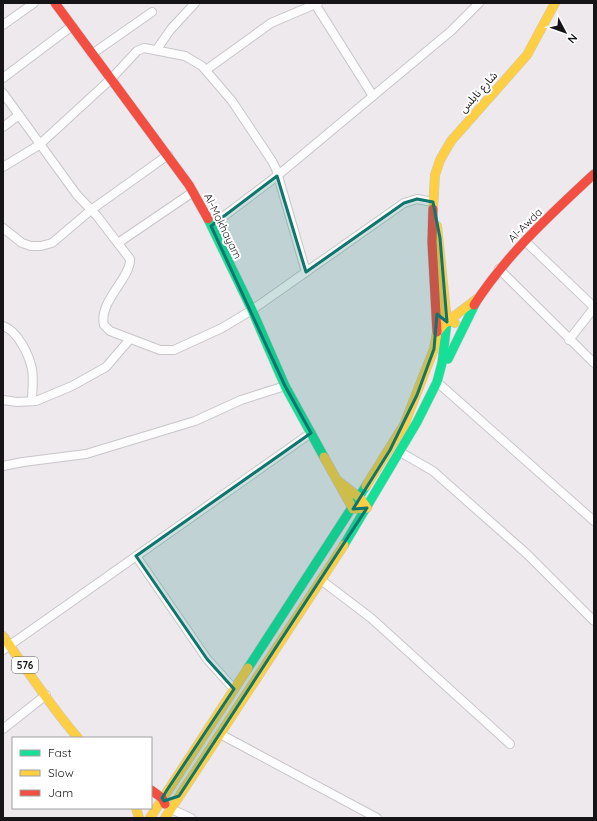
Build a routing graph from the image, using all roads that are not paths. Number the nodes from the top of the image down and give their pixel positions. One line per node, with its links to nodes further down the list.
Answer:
1 (34, 3): 8 (street)
2 (55, 3): 9 (main road, Al-Mokhayam)
3 (195, 3): 10 (street)
4 (479, 3): 16 (street)
5 (555, 3): 25 (main road, شارع نابلس)
6 (317, 4): 12 (street); 16 (street)
7 (152, 12): 11 (street)
8 (3, 25)
9 (72, 26): 11 (main road, Al-Mokhayam); 13 (street)
10 (157, 49): 12 (street); 14 (street)
11 (92, 54): 14 (main road, Al-Mokhayam)
12 (206, 70): 22 (street)
13 (3, 78)
14 (111, 80): 19 (street); 20 (main road, Al-Mokhayam)
15 (3, 93): 17 (street)
16 (372, 96): 22 (street)
17 (20, 115): 18 (street); 19 (street)
18 (3, 127)
19 (40, 144): 21 (street); 26 (street)
20 (168, 155): 24 (main road, Al-Mokhayam); 26 (street)
21 (3, 167)
22 (279, 172): 27 (street); 32 (street)
23 (594, 174): 29 (main road, Al-Awda)
24 (193, 192): 27 (main road, Al-Mokhayam); 30 (street)
25 (432, 202): 32 (street); 34 (main road); 37 (main road)
26 (91, 210): 28 (street); 30 (street)
27 (211, 226): 36 (main road, Al-Mokhayam)
28 (3, 228)
29 (524, 241): 31 (main road, Al-Awda); 35 (street)
30 (118, 243): 40 (street)
31 (499, 270): 33 (main road, Al-Awda); 41 (street)
32 (306, 272): 36 (street)
33 (478, 298): 37 (main road); 43 (main road)
34 (436, 302): 37 (main road); 39 (main road)
35 (593, 304): 41 (street)
36 (252, 310): 40 (street); 44 (main road, Al-Mokhayam)
37 (447, 322): 39 (main road); 43 (main road)
38 (3, 326): 46 (street)
39 (437, 332): 51 (main road)
40 (130, 339): 46 (street)
41 (569, 340): 42 (street)
42 (594, 363)
43 (437, 382): 48 (main road); 54 (street)
44 (285, 386): 47 (main road, Al-Mokhayam); 49 (street)
45 (3, 400): 46 (street)
46 (32, 401)
47 (311, 433): 50 (main road, Al-Mokhayam); 55 (street)
48 (400, 452): 52 (main road); 57 (street)
49 (3, 466)
50 (337, 480): 51 (main road); 53 (main road, Al-Mokhayam)
51 (360, 498): 52 (main road); 53 (main road)
52 (367, 508): 53 (main road); 56 (main road)
53 (353, 509): 60 (main road)
54 (594, 521)
55 (136, 556): 59 (street); 60 (street)
56 (321, 580): 63 (main road); 66 (street)
57 (594, 620)
58 (3, 636): 59 (main road, 576)
59 (7, 648): 61 (main road, 576)
60 (234, 688): 67 (main road)
61 (46, 695): 62 (street); 64 (main road); 65 (main road)
62 (3, 729)
63 (220, 734): 69 (main road); 75 (street)
64 (77, 737)
65 (87, 737)
66 (510, 744)
67 (179, 771): 68 (main road); 70 (main road)
68 (156, 787): 70 (main road)
69 (179, 796): 70 (main road); 71 (main road)
70 (159, 800): 72 (main road); 73 (main road)
71 (171, 809): 73 (main road); 74 (street)
72 (150, 818)
73 (165, 818)
74 (191, 818)
75 (376, 818)

